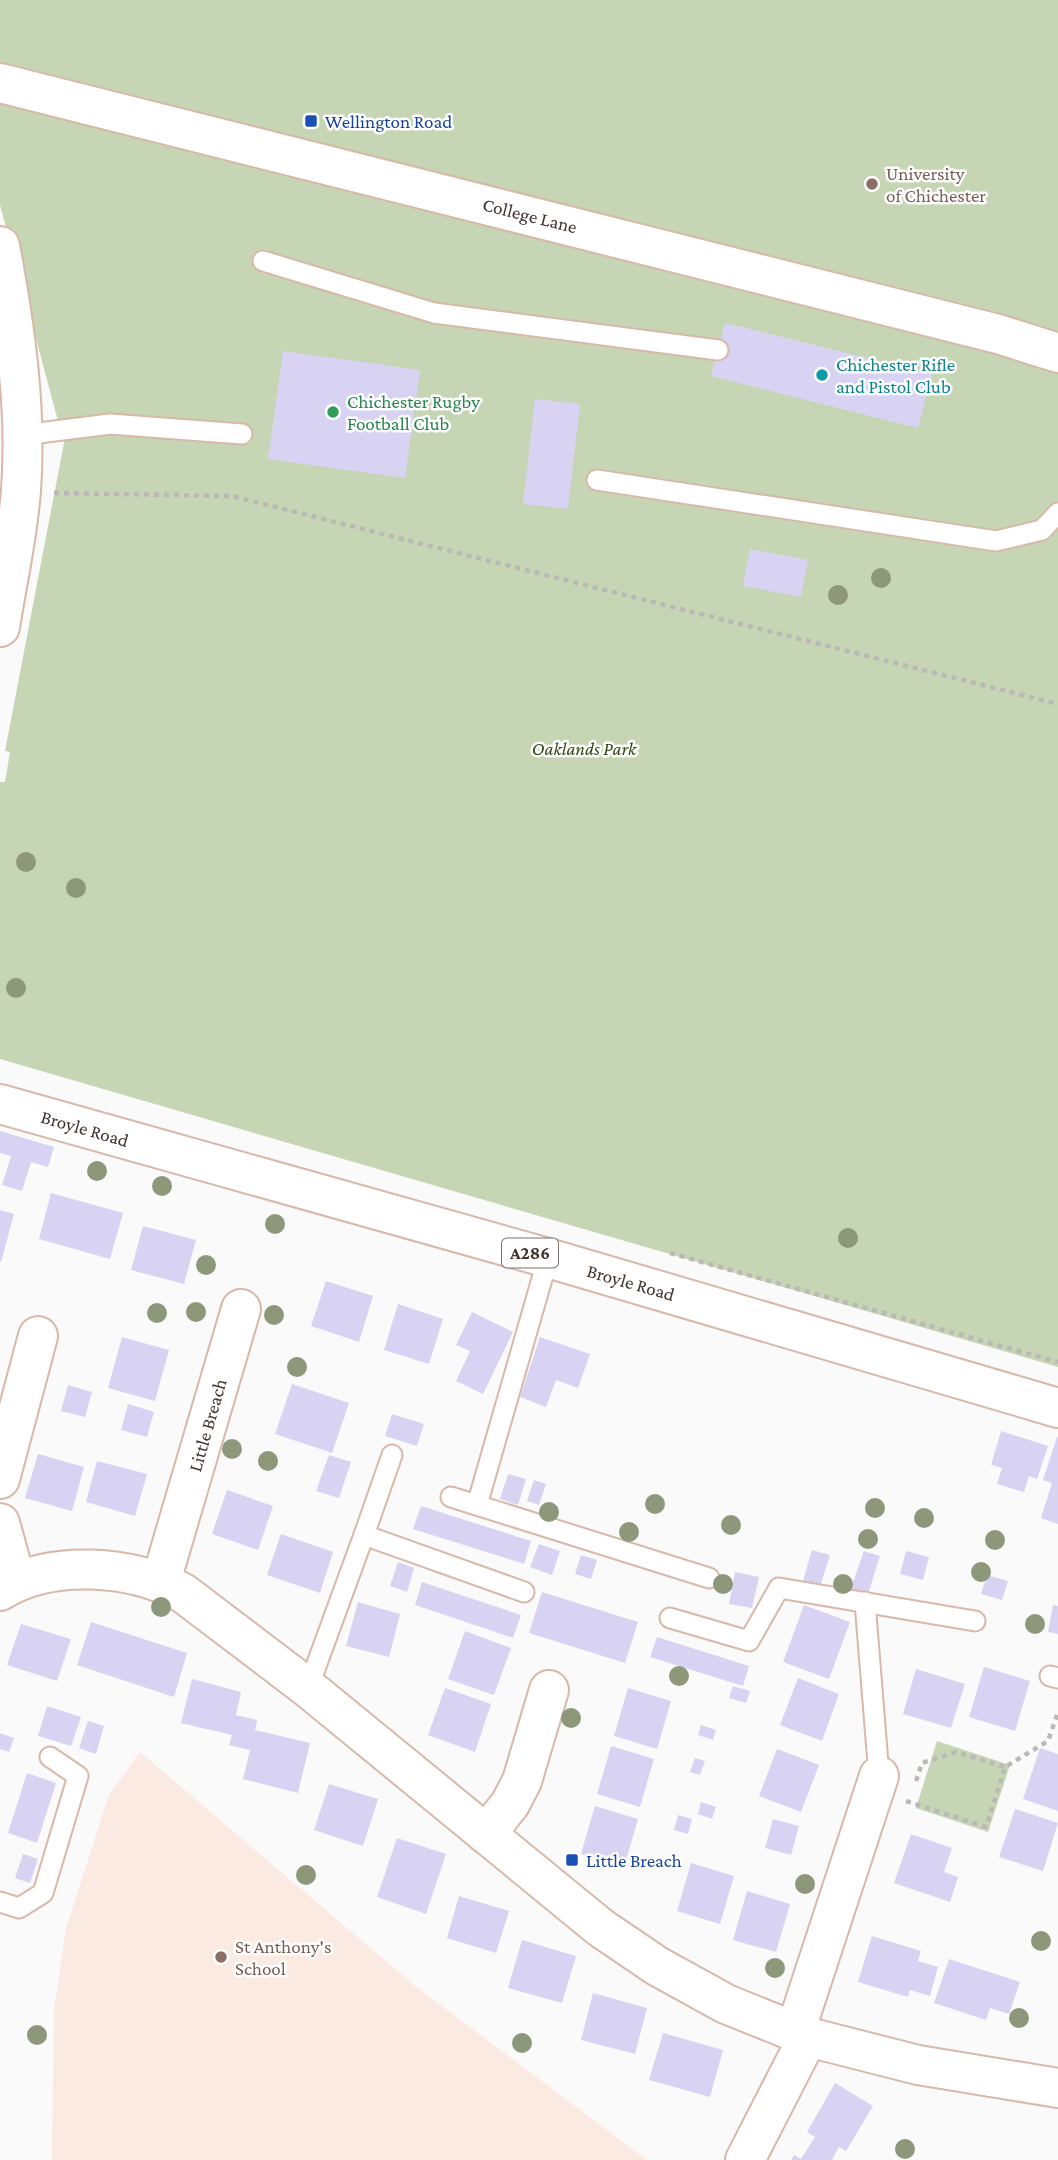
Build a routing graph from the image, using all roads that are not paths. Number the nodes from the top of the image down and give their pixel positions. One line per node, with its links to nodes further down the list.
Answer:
1 (0, 82): 5 (street, College Lane)
2 (0, 246): 7 (street)
3 (263, 261): 4 (lane)
4 (718, 350)
5 (1058, 353)
6 (242, 434): 7 (lane)
7 (23, 435): 10 (street)
8 (597, 480): 9 (lane)
9 (1058, 513)
10 (0, 627)
11 (0, 1104): 12 (street, Broyle Road / A286)
12 (548, 1258): 15 (street, Broyle Road / A286); 19 (lane)
13 (241, 1308): 23 (street, Little Breach)
14 (38, 1336): 17 (street)
15 (1058, 1408)
16 (393, 1455): 21 (lane)
17 (0, 1479)
18 (451, 1496): 19 (lane)
19 (477, 1505): 22 (lane)
20 (0, 1523): 24 (street)
21 (363, 1535): 25 (lane); 29 (lane)
22 (709, 1578)
23 (161, 1581): 24 (street); 29 (street)
24 (8, 1586)
25 (524, 1592)
26 (865, 1602): 27 (lane); 28 (lane); 32 (lane)
27 (670, 1618)
28 (975, 1621)
29 (308, 1688): 33 (street)
30 (549, 1690): 33 (street)
31 (50, 1757): 34 (lane)
32 (888, 1789): 35 (street)
33 (486, 1835): 35 (street)
34 (0, 1902)
35 (802, 2035): 36 (street); 37 (street)
36 (1058, 2088)
37 (745, 2160)

